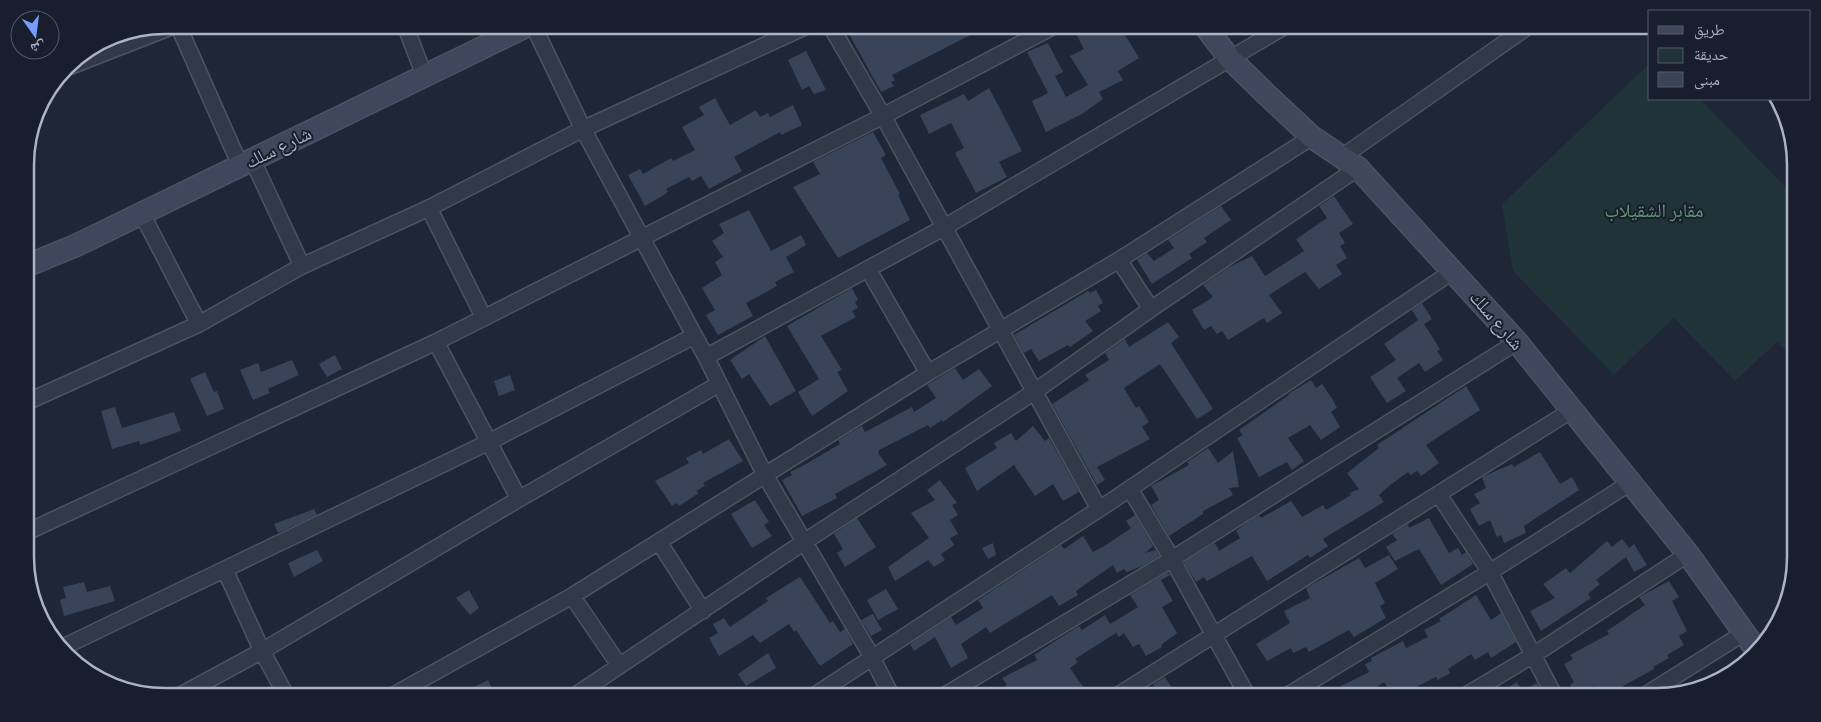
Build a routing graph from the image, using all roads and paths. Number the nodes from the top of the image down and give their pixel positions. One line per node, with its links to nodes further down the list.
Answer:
1 (182, 34): 18 (street)
2 (409, 34): 14 (street)
3 (510, 34): 14 (street, شارع سلك)
4 (538, 34): 16 (street)
5 (789, 34): 16 (street)
6 (835, 34): 15 (street)
7 (1039, 34): 15 (street)
8 (1211, 34): 12 (street, شارع سلك)
9 (1272, 34): 12 (street)
10 (1518, 34): 19 (street)
11 (152, 35): 13 (street)
12 (1230, 59): 17 (street, شارع سلك); 22 (street)
13 (86, 60)
14 (424, 75): 18 (street, شارع سلك)
15 (883, 116): 22 (street); 23 (street)
16 (583, 128): 20 (street); 23 (street)
17 (1312, 137): 19 (street, شارع سلك); 24 (street)
18 (246, 162): 21 (street, شارع سلك); 26 (street)
19 (1350, 162): 28 (street, شارع سلك); 29 (street)
20 (429, 208): 26 (street); 30 (street)
21 (142, 214): 25 (street, شارع سلك); 31 (street)
22 (943, 228): 27 (street); 32 (street)
23 (642, 238): 30 (street); 33 (street)
24 (1119, 260): 29 (street); 32 (street)
25 (34, 263)
26 (302, 266): 31 (street)
27 (868, 269): 36 (street); 37 (street)
28 (1453, 270): 35 (street, شارع سلك); 45 (street)
29 (1151, 309): 39 (street)
30 (484, 318): 34 (street)
31 (199, 324): 40 (street)
32 (1001, 331): 37 (street); 39 (street)
33 (694, 336): 36 (street); 42 (street)
34 (436, 342): 42 (street); 49 (street)
35 (1517, 342): 41 (street, شارع سلك); 53 (street)
36 (706, 357): 38 (street)
37 (928, 373): 43 (street)
38 (719, 384): 43 (street); 47 (street)
39 (1034, 392): 48 (street); 51 (street)
40 (34, 399)
41 (1572, 410): 44 (street, شارع سلك); 46 (street)
42 (489, 442): 47 (street); 54 (street)
43 (765, 475): 50 (street); 51 (street)
44 (1630, 483): 52 (street, شارع سلك); 55 (street)
45 (1130, 489): 48 (street); 53 (street)
46 (1439, 495): 55 (street); 58 (street)
47 (519, 498): 61 (street)
48 (1099, 509): 63 (street)
49 (34, 529)
50 (659, 542): 56 (street); 57 (street)
51 (804, 542): 57 (street); 63 (street)
52 (1688, 554): 59 (street, شارع سلك); 62 (street)
53 (1172, 559): 58 (street); 71 (street)
54 (224, 570): 60 (street); 61 (street)
55 (1490, 572): 62 (street); 74 (street)
56 (572, 596): 64 (street); 67 (street)
57 (703, 611): 64 (street)
58 (1213, 636): 72 (street); 73 (street)
59 (1750, 641): 77 (street)
60 (67, 645)
61 (262, 652): 65 (street); 66 (street)
62 (1535, 654): 75 (street); 76 (street)
63 (872, 657): 69 (street); 70 (street)
64 (619, 665): 68 (street)
65 (194, 688)
66 (282, 688)
67 (406, 688)
68 (586, 688)
69 (826, 688)
70 (888, 688)
71 (957, 688)
72 (1129, 688)
73 (1243, 688)
74 (1300, 688)
75 (1478, 688)
76 (1552, 688)
77 (1659, 688)

